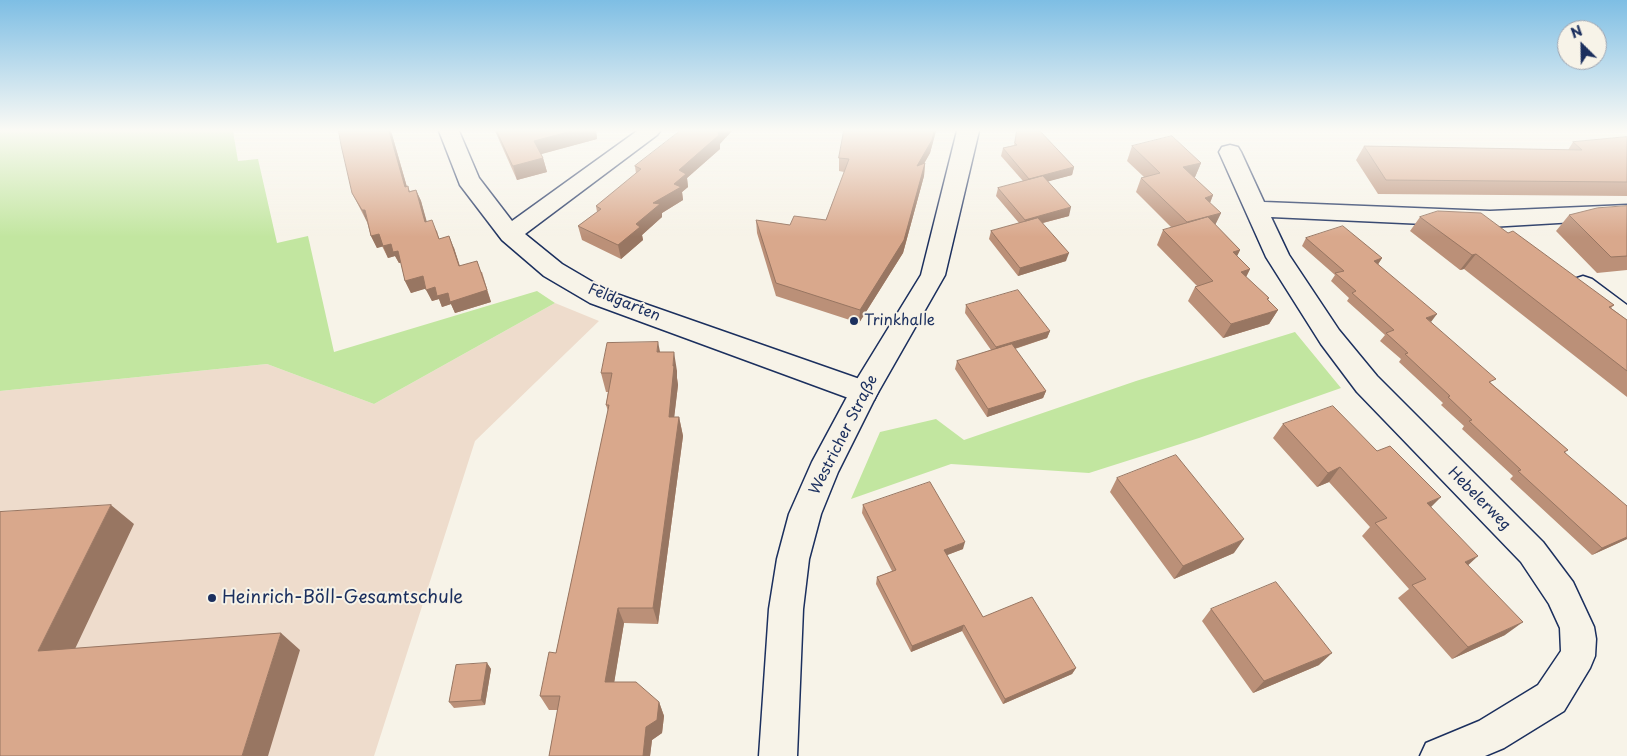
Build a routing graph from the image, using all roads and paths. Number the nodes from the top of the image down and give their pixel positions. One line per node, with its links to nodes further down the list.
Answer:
1 (463, 166): 8 (street, Feldgarten)
2 (602, 166): 8 (street)
3 (959, 166): 12 (street, Westricher Straße)
4 (1237, 166): 5 (street, Hebelerweg)
5 (1256, 209): 7 (street); 14 (street, Hebelerweg)
6 (1627, 212): 7 (street)
7 (1490, 219): 9 (street)
8 (510, 234): 12 (street, Feldgarten)
9 (1519, 238)
10 (1564, 270): 11 (street)
11 (1627, 318)
12 (864, 392): 13 (street, Westricher Straße)
13 (778, 756)
14 (1439, 756)

